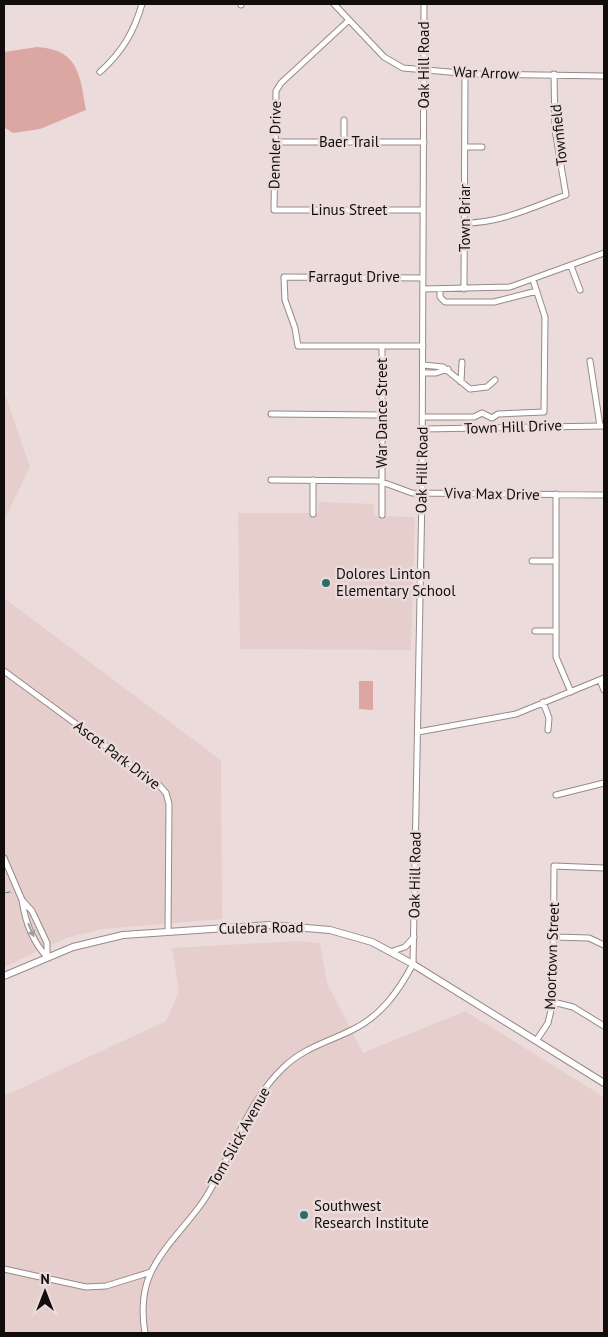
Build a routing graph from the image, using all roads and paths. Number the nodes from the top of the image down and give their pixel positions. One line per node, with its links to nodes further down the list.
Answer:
1 (142, 4): 6 (street)
2 (334, 4): 4 (street, War Arrow)
3 (424, 4): 5 (street, Oak Hill Road)
4 (348, 21): 5 (street, War Arrow); 11 (street, Dennler Drive)
5 (424, 71): 7 (street, War Arrow); 13 (street, Oak Hill Road)
6 (100, 72)
7 (465, 74): 8 (street, War Arrow); 14 (street, Town Briar)
8 (554, 74): 9 (street, War Arrow); 18 (street, Townfield)
9 (604, 76)
10 (344, 120): 12 (street)
11 (275, 142): 12 (street, Baer Trail); 16 (street, Dennler Drive)
12 (344, 142): 13 (street, Baer Trail)
13 (424, 142): 17 (street, Oak Hill Road)
14 (465, 147): 15 (street); 18 (street, Town Briar)
15 (482, 147)
16 (274, 210): 17 (street, Linus Street)
17 (423, 210): 21 (street, Oak Hill Road)
18 (464, 223): 23 (street, Town Briar)
19 (604, 253): 20 (street)
20 (571, 266): 22 (street); 26 (street)
21 (423, 278): 24 (street, Oak Hill Road); 28 (street, Farragut Drive)
22 (533, 280): 23 (street); 27 (street)
23 (464, 289): 25 (street)
24 (423, 290): 25 (street); 29 (street, Oak Hill Road)
25 (440, 290): 27 (street)
26 (580, 290)
27 (537, 291): 39 (street)
28 (382, 346): 29 (street); 38 (street, War Dance Street)
29 (423, 346): 32 (street, Oak Hill Road)
30 (590, 361): 40 (street)
31 (462, 362): 36 (street)
32 (423, 365): 33 (street); 34 (street, Oak Hill Road)
33 (448, 369): 34 (street); 36 (street)
34 (423, 373): 39 (street, Oak Hill Road)
35 (495, 380): 36 (street)
36 (461, 383)
37 (271, 414): 38 (street)
38 (382, 414): 44 (street, War Dance Street)
39 (423, 417): 41 (street, Oak Hill Road)
40 (602, 426): 41 (street, Town Hill Drive)
41 (423, 428): 45 (street, Oak Hill Road)
42 (271, 480): 43 (street, Viva Max Drive)
43 (313, 480): 44 (street, Viva Max Drive); 48 (street)
44 (382, 482): 45 (street, Viva Max Drive); 49 (street, War Dance Street)
45 (422, 493): 46 (street, Viva Max Drive); 60 (street, Oak Hill Road)
46 (556, 494): 47 (street, Viva Max Drive); 51 (street)
47 (604, 495)
48 (313, 514)
49 (382, 515)
50 (532, 561): 51 (street)
51 (556, 561): 53 (street)
52 (535, 631): 53 (street)
53 (556, 631): 57 (street)
54 (4, 671): 66 (street, Ascot Park Drive)
55 (602, 679): 56 (street); 57 (street)
56 (604, 690)
57 (571, 692): 58 (street)
58 (543, 702): 59 (street); 60 (street)
59 (548, 730)
60 (418, 732): 67 (street, Oak Hill Road)
61 (604, 783): 62 (street)
62 (556, 795)
63 (4, 858): 65 (street)
64 (604, 868): 68 (street, Moortown Street)
65 (22, 900): 71 (street, one-way to 71); 71 (street)
66 (168, 932): 70 (main road, Culebra Road); 71 (main road, Culebra Road)
67 (414, 936): 70 (street, Oak Hill Road); 72 (street, Oak Hill Road)
68 (554, 937): 69 (street); 74 (street, Moortown Street)
69 (604, 945)
70 (390, 952): 72 (main road, Culebra Road)
71 (47, 957): 73 (main road, Culebra Road)
72 (413, 964): 76 (main road, Culebra Road); 79 (street, Tom Slick Avenue)
73 (4, 976)
74 (553, 1002): 75 (street); 76 (street, Moortown Street)
75 (604, 1026)
76 (536, 1041): 77 (main road, Culebra Road)
77 (604, 1083)
78 (4, 1269): 79 (street)
79 (151, 1272): 80 (street, Tom Slick Avenue)
80 (145, 1333)

